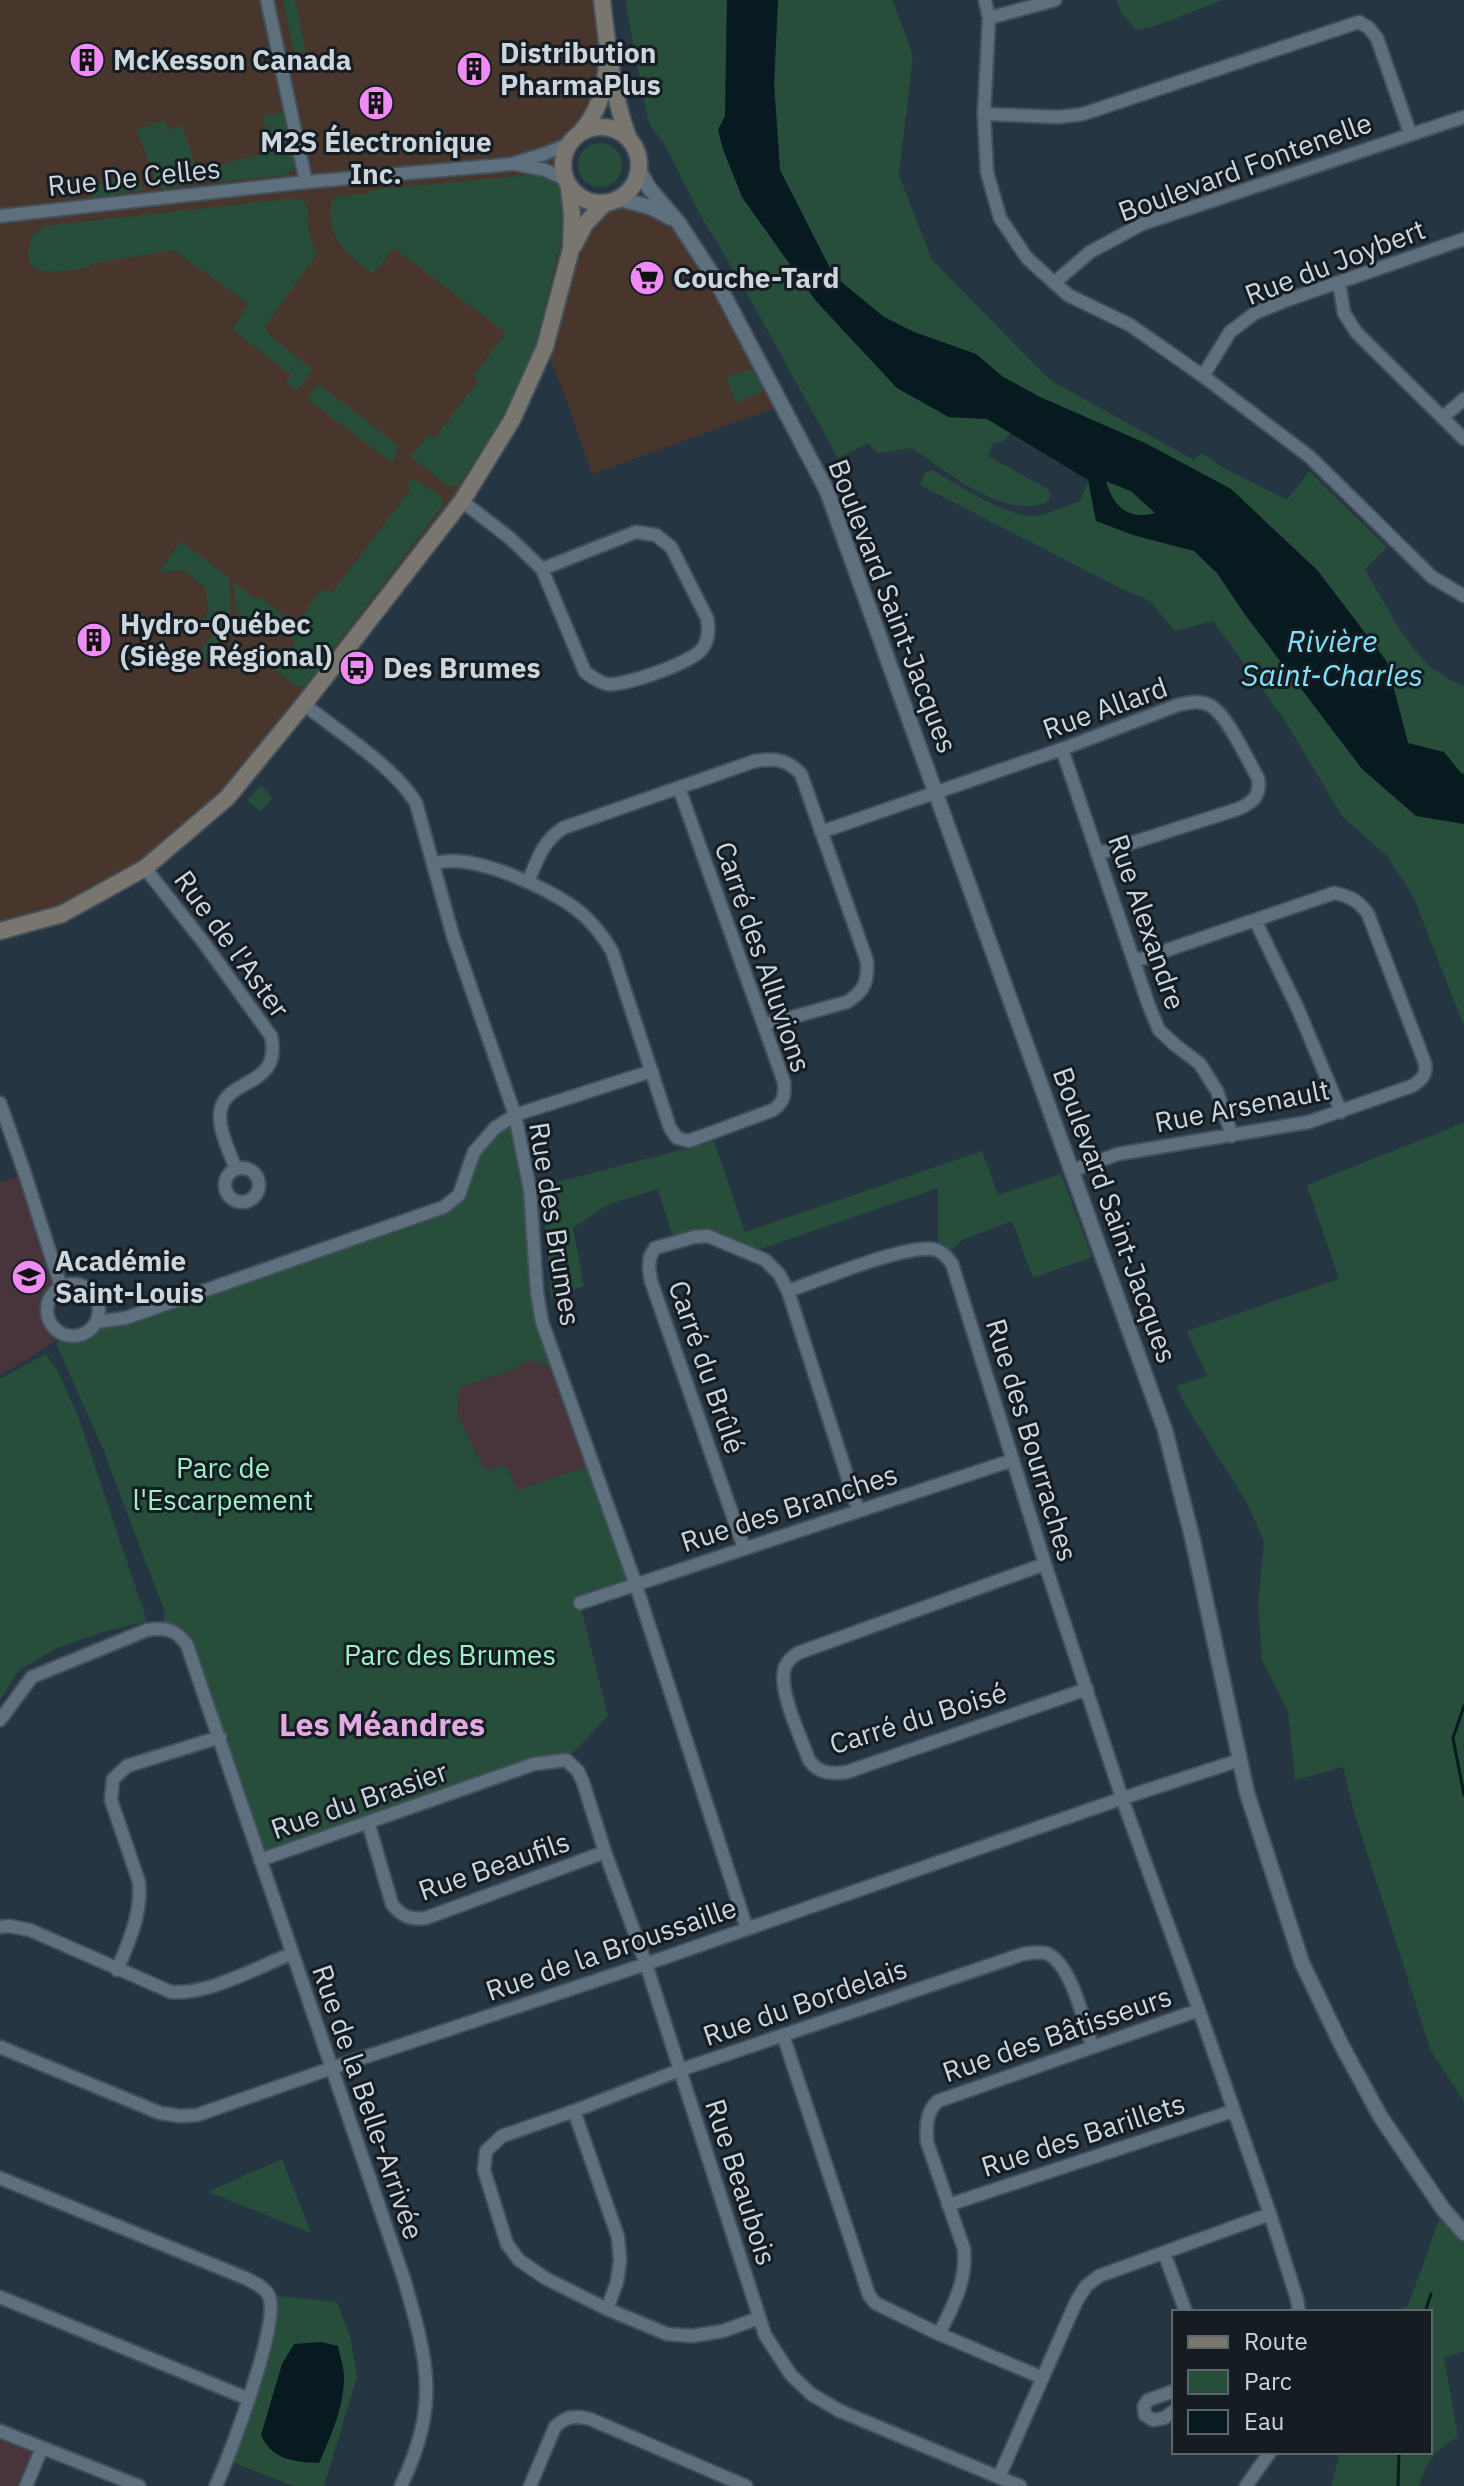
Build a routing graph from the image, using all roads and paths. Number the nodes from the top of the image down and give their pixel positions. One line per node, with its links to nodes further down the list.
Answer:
1 (267, 0): 14 (street)
2 (602, 0): 6 (main road)
3 (985, 0): 5 (street)
4 (1055, 0): 5 (street)
5 (989, 18): 7 (street)
6 (608, 48): 10 (main road); 11 (main road)
7 (984, 114): 9 (street); 22 (street)
8 (1464, 117): 9 (street, Boulevard Fontenelle)
9 (1410, 133): 22 (street, Boulevard Fontenelle)
10 (574, 138): 11 (main road); 12 (street, Rue De Celles); 15 (main road)
11 (629, 139): 13 (main road)
12 (512, 164): 14 (street, Rue De Celles); 15 (street, Rue De Celles)
13 (639, 170): 16 (main road); 18 (street, Boulevard Saint-Jacques)
14 (306, 182): 17 (street, Rue De Celles)
15 (567, 183): 16 (main road); 20 (main road)
16 (612, 201): 18 (street); 20 (main road)
17 (0, 216)
18 (678, 222): 33 (street, Boulevard Saint-Jacques)
19 (1464, 239): 21 (street, Rue du Joybert)
20 (571, 249): 27 (main road)
21 (1339, 282): 23 (street, Rue du Joybert); 25 (street)
22 (1054, 283): 23 (street)
23 (1203, 376): 29 (street)
24 (1464, 399): 25 (street)
25 (1443, 417): 26 (street)
26 (1464, 439)
27 (462, 501): 28 (street); 30 (main road)
28 (542, 569): 28 (street)
29 (1464, 596)
30 (304, 704): 36 (street, Rue des Brumes); 37 (main road)
31 (1062, 749): 33 (street, Rue Allard); 35 (street, Rue Alexandre); 35 (street, Rue Allard)
32 (679, 788): 34 (street); 38 (street); 42 (street, Carré des Alluvions)
33 (936, 793): 34 (street, Rue Allard); 49 (street, Boulevard Saint-Jacques)
34 (821, 832): 42 (street)
35 (1097, 854): 41 (street, Rue Alexandre)
36 (433, 864): 38 (street, Carré des Alluvions); 46 (street, Rue des Brumes)
37 (145, 868): 40 (main road); 48 (street, Rue de l'Aster)
38 (528, 882): 43 (street, Carré des Alluvions)
39 (1255, 920): 41 (street, Rue Arsenault); 45 (street); 45 (street, Rue Arsenault)
40 (0, 931)
41 (1135, 961): 47 (street, Rue Alexandre)
42 (764, 1025): 43 (street, Carré des Alluvions)
43 (652, 1071): 46 (street)
44 (0, 1103): 50 (street)
45 (1341, 1112): 47 (street, Rue Arsenault)
46 (515, 1115): 52 (street); 57 (street, Rue des Brumes)
47 (1232, 1136): 49 (street, Rue Arsenault)
48 (236, 1169)
49 (1071, 1171): 63 (street, Boulevard Saint-Jacques)
50 (61, 1287): 52 (street); 52 (street)
51 (788, 1291): 53 (street, Rue des Bourraches); 54 (street, Carré du Brûlé); 55 (street, Carré du Brûlé)
52 (97, 1322)
53 (1013, 1460): 54 (street, Rue des Branches); 56 (street, Rue des Bourraches)
54 (858, 1510): 55 (street, Rue des Branches)
55 (744, 1548): 57 (street, Rue des Branches)
56 (1045, 1564): 59 (street, Rue des Bourraches); 59 (street, Carré du Boisé)
57 (636, 1585): 58 (street, Rue des Branches); 69 (street, Rue des Brumes)
58 (580, 1603)
59 (1087, 1689): 64 (street, Rue des Bourraches)
60 (0, 1720): 61 (street, Rue de la Belle-Arrivée)
61 (220, 1737): 67 (street, Rue de la Belle-Arrivée); 72 (street)
62 (566, 1760): 65 (street, Rue du Brasier); 66 (street, Rue Beaubois)
63 (1240, 1760): 64 (street, Rue de la Broussaille); 84 (street, Boulevard Saint-Jacques)
64 (1122, 1798): 69 (street, Rue de la Broussaille); 73 (street)
65 (368, 1822): 66 (street, Rue Beaufils); 67 (street, Rue du Brasier)
66 (605, 1852): 71 (street, Rue Beaubois)
67 (260, 1860): 70 (street, Rue de la Belle-Arrivée)
68 (0, 1927): 72 (street)
69 (747, 1929): 71 (street, Rue de la Broussaille)
70 (291, 1954): 72 (street); 77 (street, Rue de la Belle-Arrivée)
71 (646, 1964): 77 (street, Rue de la Broussaille); 78 (street, Rue Beaubois)
72 (117, 1970)
73 (1199, 2010): 75 (street, Rue des Bâtisseurs); 80 (street)
74 (783, 2035): 75 (street, Rue du Bordelais); 78 (street, Rue du Bordelais); 91 (street)
75 (1092, 2046): 82 (street, Rue des Bâtisseurs)
76 (0, 2047): 77 (street, Rue de la Broussaille)
77 (332, 2068): 103 (street, Rue de la Belle-Arrivée)
78 (680, 2070): 79 (street, Rue du Bordelais); 90 (street, Rue Beaubois)
79 (574, 2111): 87 (street); 87 (street, Rue du Bordelais)
80 (1233, 2111): 82 (street, Rue des Barillets); 83 (street)
81 (0, 2178): 94 (street)
82 (948, 2205): 91 (street, Rue des Bâtisseurs)
83 (1270, 2214): 85 (street); 89 (street)
84 (1464, 2233)
85 (1164, 2253): 88 (street); 92 (street)
86 (0, 2297): 94 (street)
87 (607, 2309): 90 (street)
88 (1185, 2310)
89 (1299, 2310)
90 (759, 2318): 99 (street, Rue Beaubois)
91 (939, 2334): 92 (street)
92 (1043, 2378): 99 (street)
93 (1172, 2392): 95 (street)
94 (249, 2399): 102 (street)
95 (1172, 2412)
96 (0, 2431): 97 (street)
97 (42, 2448): 100 (street); 101 (street)
98 (1269, 2454): 107 (street)
99 (999, 2477): 106 (street, Rue Beaubois)
100 (26, 2486)
101 (139, 2486)
102 (216, 2486)
103 (401, 2486)
104 (530, 2486): 105 (street)
105 (746, 2486)
106 (1020, 2486)
107 (1246, 2486)

